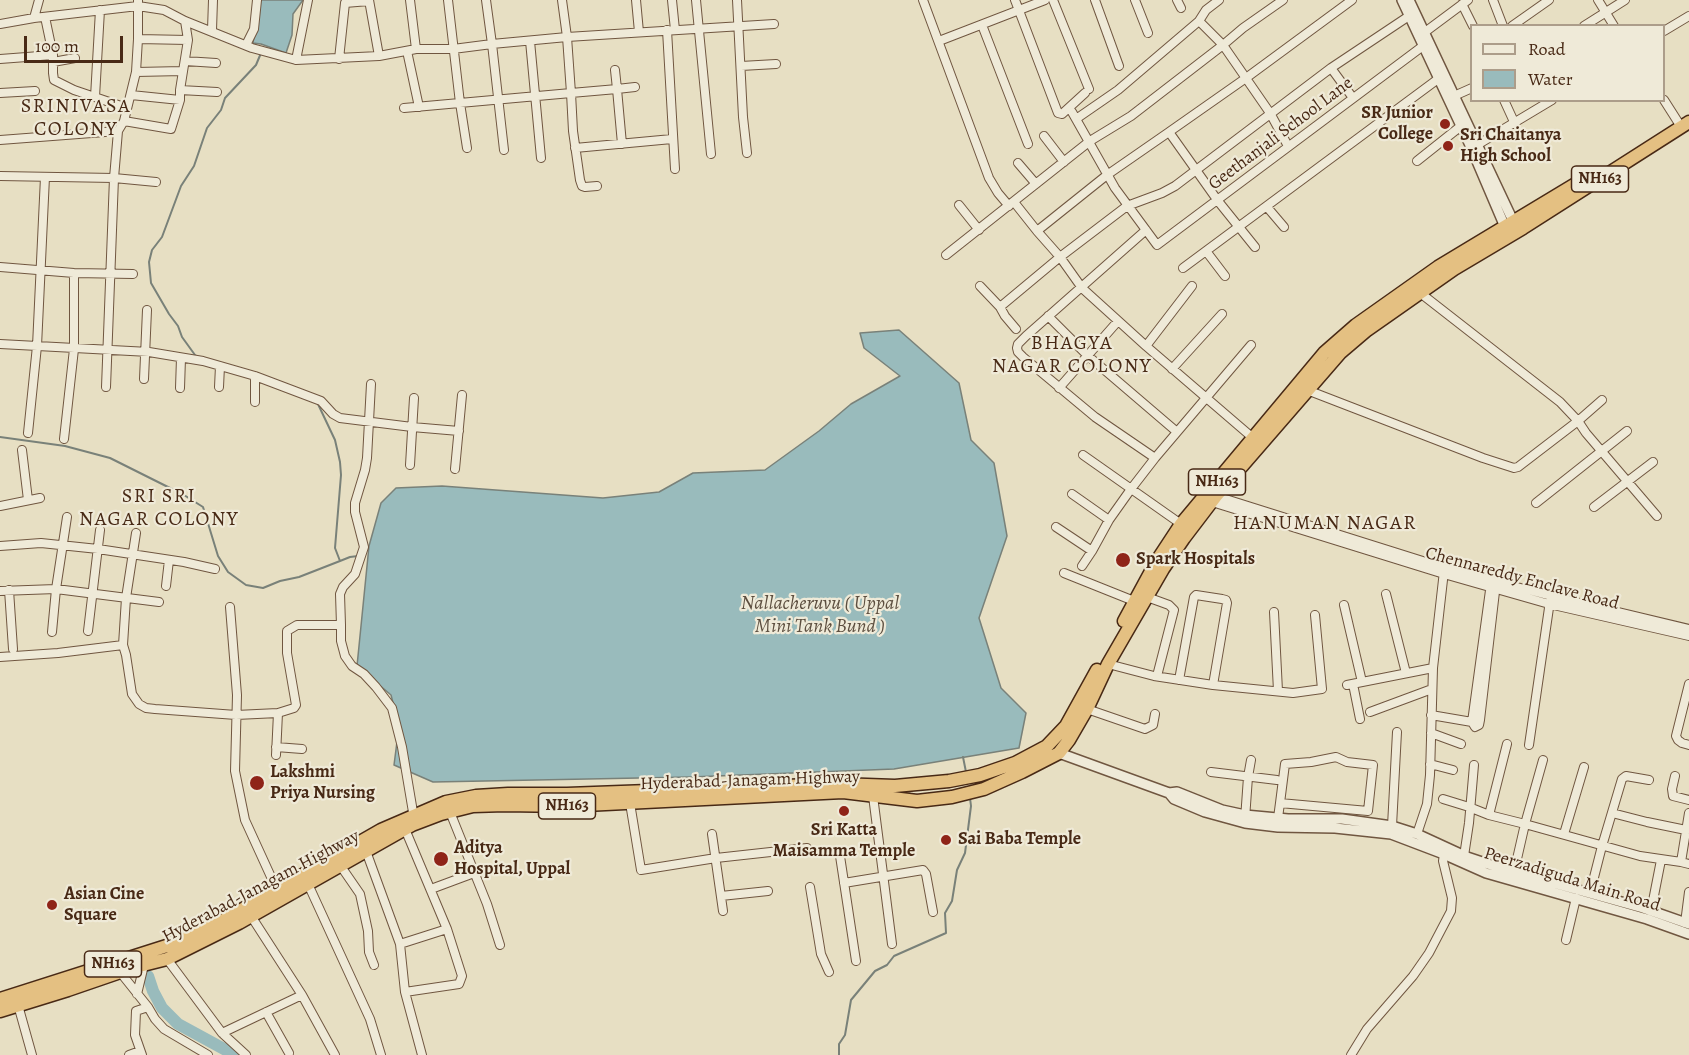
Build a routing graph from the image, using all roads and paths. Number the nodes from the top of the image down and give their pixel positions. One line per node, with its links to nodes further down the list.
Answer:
1 (39, 0): 37 (street)
2 (213, 0): 50 (street)
3 (257, 0): 62 (street)
4 (308, 0): 73 (street)
5 (410, 0): 65 (street)
6 (448, 0): 66 (street)
7 (486, 0): 61 (street)
8 (562, 0): 56 (street)
9 (636, 0): 53 (street)
10 (672, 0): 51 (street)
11 (696, 0): 49 (street)
12 (737, 0): 47 (street)
13 (923, 0): 60 (street)
14 (1015, 0): 32 (street)
15 (1045, 0): 32 (street)
16 (1053, 0): 32 (street)
17 (1095, 0): 78 (street)
18 (1135, 0): 55 (street)
19 (1219, 0): 39 (street)
20 (1283, 0): 63 (street)
21 (1352, 0): 83 (street)
22 (1402, 0): 35 (street)
23 (1409, 0): 54 (street)
24 (1493, 0): 43 (street)
25 (1549, 0): 44 (street)
26 (1598, 0): 33 (street)
27 (1625, 0): 33 (street)
28 (369, 1): 68 (street); 72 (street)
29 (138, 3): 31 (street); 38 (street); 57 (street)
30 (1460, 3): 42 (street); 54 (street)
31 (100, 10): 36 (street); 96 (street)
32 (1019, 10): 48 (street)
33 (1606, 12): 45 (street); 46 (street)
34 (1689, 15): 52 (street)
35 (1409, 16): 64 (street); 79 (street)
36 (45, 17): 37 (street); 69 (street)
37 (34, 18): 40 (street)
38 (185, 21): 50 (street); 58 (street)
39 (1198, 21): 63 (street); 117 (street)
40 (0, 24)
41 (774, 24): 47 (street)
42 (1472, 24)
43 (1502, 24)
44 (1515, 24)
45 (1587, 24)
46 (1613, 24)
47 (739, 25): 49 (street); 77 (street)
48 (982, 25): 60 (street); 119 (street)
49 (698, 29): 51 (street); 126 (street)
50 (212, 30): 62 (street)
51 (671, 30): 53 (street); 115 (street)
52 (1665, 30)
53 (639, 32): 56 (street)
54 (1425, 32): 95 (street)
55 (1148, 33)
56 (567, 37): 59 (street); 92 (street)
57 (138, 39): 58 (street); 82 (street)
58 (188, 40): 74 (street)
59 (530, 41): 61 (street); 94 (street)
60 (939, 41): 141 (street)
61 (492, 44): 66 (street); 99 (street)
62 (246, 45): 73 (street)
63 (1223, 45): 83 (street); 117 (street)
64 (1423, 46): 84 (street); 97 (street, Geethanjali School Lane)
65 (416, 49): 66 (street); 67 (street)
66 (453, 49): 102 (street)
67 (407, 51): 68 (street); 104 (street)
68 (379, 56): 72 (street)
69 (53, 58): 70 (street); 71 (street); 96 (street)
70 (75, 58)
71 (0, 59)
72 (339, 59): 73 (street)
73 (296, 60)
74 (185, 61): 75 (street); 81 (street)
75 (216, 63)
76 (776, 64): 77 (street)
77 (741, 66): 125 (street)
78 (1119, 66)
79 (1331, 68): 97 (street); 107 (street)
80 (615, 70): 86 (street)
81 (183, 71): 82 (street); 88 (street)
82 (136, 72): 93 (street)
83 (1246, 78): 107 (street); 113 (street)
84 (1438, 79): 111 (street); 144 (street)
85 (635, 87): 86 (street)
86 (617, 89): 92 (street); 118 (street)
87 (1470, 89): 95 (street)
88 (180, 90): 91 (street); 98 (street)
89 (35, 91): 90 (street)
90 (0, 93)
91 (217, 93)
92 (571, 93): 94 (street); 123 (street)
93 (131, 95): 98 (street); 105 (street)
94 (534, 96): 99 (street); 127 (street)
95 (1454, 96): 120 (street)
96 (95, 97): 105 (street)
97 (1353, 98): 121 (street, Geethanjali School Lane)
98 (180, 99): 109 (street)
99 (499, 99): 102 (street); 124 (street)
100 (1665, 101): 108 (street)
101 (1505, 102): 110 (street)
102 (460, 103): 104 (street); 122 (street)
103 (1541, 104): 110 (street)
104 (419, 106): 106 (street)
105 (127, 108): 109 (street)
106 (404, 108)
107 (1270, 113): 121 (street); 132 (street)
108 (1685, 120): 145 (highway, Hyderabad-Janagam Highway / NH163); 165 (highway, Hyderabad-Janagam Highway / NH163)
109 (124, 121): 112 (street)
110 (1515, 124): 120 (street)
111 (1461, 126): 128 (street); 145 (street)
112 (118, 131): 116 (street); 136 (street)
113 (1169, 132): 132 (street); 133 (street)
114 (1044, 136): 129 (street)
115 (672, 139): 118 (street); 131 (street)
116 (0, 140)
117 (1090, 141): 129 (street); 133 (street)
118 (622, 144): 123 (street)
119 (1028, 144)
120 (1478, 145): 145 (street)
121 (1288, 146): 140 (street, Geethanjali School Lane)
122 (467, 148)
123 (575, 148): 139 (street)
124 (504, 150)
125 (747, 153)
126 (711, 154)
127 (541, 158)
128 (1417, 161)
129 (1064, 162): 138 (street)
130 (1018, 163): 138 (street)
131 (675, 169)
132 (1197, 170): 140 (street); 143 (street)
133 (1107, 175): 143 (street); 150 (street)
134 (0, 176): 135 (street)
135 (45, 177): 136 (street); 157 (street)
136 (114, 178): 137 (street); 159 (street)
137 (156, 182)
138 (1036, 184): 141 (street)
139 (597, 186)
140 (1218, 201): 146 (street); 149 (street, Geethanjali School Lane)
141 (1011, 204): 148 (street); 150 (street)
142 (959, 205): 148 (street)
143 (1127, 206): 149 (street); 154 (street)
144 (1267, 207): 146 (street); 147 (street)
145 (1510, 225): 166 (highway, Hyderabad-Janagam Highway / NH163)
146 (1239, 227): 151 (street); 152 (street)
147 (1284, 227)
148 (979, 230): 153 (street)
149 (1146, 230): 164 (street)
150 (1037, 231): 154 (street)
151 (1255, 247)
152 (1206, 251): 156 (street); 161 (street)
153 (946, 255)
154 (1060, 257): 164 (street); 167 (street)
155 (0, 267): 157 (street)
156 (1183, 268)
157 (42, 271): 158 (street); 175 (street)
158 (74, 273): 159 (street); 177 (street)
159 (111, 274): 160 (street); 178 (street)
160 (133, 274)
161 (1226, 276)
162 (980, 286): 167 (street)
163 (1192, 286): 176 (street)
164 (1082, 288): 170 (street); 171 (street)
165 (1419, 292): 166 (highway, Hyderabad-Janagam Highway / NH163); 197 (street)
166 (1403, 298): 191 (highway, Hyderabad-Janagam Highway / NH163); 204 (highway, Hyderabad-Janagam Highway / NH163)
167 (1000, 307): 172 (street)
168 (147, 310): 179 (street)
169 (1222, 314): 183 (street)
170 (1048, 316): 180 (street); 190 (street)
171 (1118, 321): 176 (street); 180 (street)
172 (1016, 329)
173 (0, 344): 175 (street)
174 (1251, 345): 194 (street)
175 (37, 346): 177 (street); 203 (street)
176 (1146, 346): 183 (street)
177 (74, 349): 178 (street); 205 (street)
178 (108, 350): 179 (street); 187 (street)
179 (145, 352): 181 (street); 185 (street)
180 (1087, 355): 190 (street); 202 (street)
181 (181, 358): 182 (street); 189 (street)
182 (220, 366): 184 (street); 188 (street)
183 (1172, 369): 194 (street)
184 (255, 376): 196 (street); 198 (street)
185 (144, 380)
186 (372, 384): 198 (street)
187 (106, 387)
188 (219, 387)
189 (180, 388)
190 (1059, 388): 209 (street)
191 (1307, 390): 197 (street); 217 (highway, Hyderabad-Janagam Highway / NH163)
192 (462, 395): 200 (street)
193 (414, 398): 199 (street)
194 (1206, 398): 202 (street); 204 (street)
195 (1602, 400): 197 (street)
196 (255, 402)
197 (1578, 421): 207 (street)
198 (370, 423): 199 (street); 254 (street)
199 (412, 427): 200 (street); 211 (street)
200 (459, 430): 212 (street)
201 (1627, 431): 207 (street)
202 (1177, 432): 209 (street)
203 (28, 433)
204 (1253, 438): 225 (highway, Hyderabad-Janagam Highway / NH163)
205 (64, 439)
206 (22, 450): 218 (street)
207 (1603, 452): 213 (street); 219 (street)
208 (1083, 455): 214 (street)
209 (1155, 458): 214 (street)
210 (1653, 462): 213 (street)
211 (410, 465)
212 (455, 469)
213 (1628, 482): 221 (street); 222 (street)
214 (1131, 489): 224 (street); 225 (street)
215 (1072, 494): 224 (street)
216 (40, 498): 218 (street)
217 (1214, 499): 237 (street, Chennareddy Enclave Road); 245 (highway, Hyderabad-Janagam Highway / NH163)
218 (28, 500): 220 (street)
219 (1536, 503)
220 (0, 506)
221 (1594, 507)
222 (1657, 516)
223 (67, 517): 230 (street)
224 (1109, 520): 232 (street)
225 (1181, 524): 245 (highway, Hyderabad-Janagam Highway / NH163)
226 (1056, 527): 232 (street)
227 (100, 530): 231 (street)
228 (136, 533): 233 (street)
229 (0, 545): 230 (street)
230 (63, 545): 231 (street); 241 (street)
231 (98, 549): 233 (street); 244 (street)
232 (1092, 551): 235 (street)
233 (132, 554): 234 (street); 247 (street)
234 (169, 560): 236 (street); 240 (street)
235 (1082, 566)
236 (215, 569)
237 (1444, 571): 239 (street, Chennareddy Enclave Road); 263 (street)
238 (1064, 573): 245 (street)
239 (1493, 584): 248 (street, Chennareddy Enclave Road); 277 (street)
240 (166, 586)
241 (56, 589): 242 (street); 244 (street); 257 (street)
242 (9, 590): 243 (street); 260 (street)
243 (0, 591)
244 (92, 594): 247 (street); 256 (street)
245 (1143, 594): 262 (highway, Hyderabad-Janagam Highway / NH163); 265 (street); 310 (highway, Hyderabad-Janagam Highway / NH163)
246 (1386, 594): 264 (street)
247 (126, 598): 249 (street); 259 (street)
248 (1550, 600): 255 (street, Chennareddy Enclave Road); 258 (street, Chennareddy Enclave Road); 283 (street)
249 (159, 602)
250 (1344, 605): 267 (street)
251 (231, 607): 276 (street)
252 (1274, 612): 271 (street)
253 (1316, 615): 271 (street)
254 (340, 625): 274 (street); 310 (street)
255 (1689, 630)
256 (88, 631)
257 (52, 632)
258 (1689, 636)
259 (123, 645): 261 (street); 276 (street)
260 (13, 649)
261 (0, 657)
262 (1108, 664): 265 (street); 272 (highway, Hyderabad-Janagam Highway / NH163)
263 (1433, 668): 264 (street); 270 (street)
264 (1406, 673): 267 (street)
265 (1157, 676): 266 (street)
266 (1179, 680): 269 (street); 269 (street)
267 (1362, 682): 278 (street)
268 (1689, 684): 284 (street)
269 (1213, 685): 271 (street)
270 (1432, 689): 273 (street); 277 (street)
271 (1278, 692)
272 (1087, 709): 275 (street); 286 (highway, Hyderabad-Janagam Highway / NH163)
273 (1370, 712)
274 (278, 713): 276 (street); 285 (street)
275 (1155, 714)
276 (236, 715): 333 (street)
277 (1431, 715): 280 (street)
278 (1360, 719)
279 (1397, 732): 312 (street)
280 (1431, 733): 281 (street); 289 (street)
281 (1461, 744)
282 (1507, 744): 307 (street)
283 (1529, 745)
284 (1689, 745)
285 (302, 749)
286 (1059, 753): 298 (highway, Hyderabad-Janagam Highway / NH163); 309 (street, Peerzadiguda Main Road)
287 (1251, 760): 295 (street)
288 (1543, 760): 311 (street)
289 (1430, 764): 292 (street); 315 (street)
290 (1474, 765): 303 (street)
291 (1584, 767): 316 (street)
292 (1453, 770)
293 (1211, 772): 295 (street)
294 (1675, 776): 300 (street)
295 (1248, 777): 296 (street); 309 (street)
296 (1277, 780)
297 (1649, 780): 305 (street)
298 (873, 796): 301 (highway, Hyderabad-Janagam Highway / NH163); 329 (street)
299 (1443, 799): 303 (street)
300 (1689, 800)
301 (630, 803): 304 (highway, Hyderabad-Janagam Highway / NH163); 323 (street)
302 (1280, 803): 302 (street); 308 (street)
303 (1469, 807): 307 (street); 322 (street)
304 (450, 812): 310 (highway, Hyderabad-Janagam Highway / NH163); 328 (street)
305 (1612, 813): 313 (street); 317 (street)
306 (1689, 813): 313 (street)
307 (1489, 815): 311 (street)
308 (1278, 818): 309 (street, Peerzadiguda Main Road); 312 (street, Peerzadiguda Main Road)
309 (1245, 819): 320 (street, Peerzadiguda Main Road)
310 (412, 823): 319 (highway, Hyderabad-Janagam Highway / NH163); 333 (highway, Hyderabad-Janagam Highway / NH163); 334 (street)
311 (1525, 824): 316 (street); 327 (street)
312 (1392, 826): 315 (street, Peerzadiguda Main Road)
313 (1686, 830): 325 (street)
314 (712, 834): 323 (street)
315 (1417, 834): 320 (street, Peerzadiguda Main Road)
316 (1564, 834): 317 (street)
317 (1602, 846): 324 (street); 337 (street)
318 (807, 848): 323 (street)
319 (366, 851): 326 (highway, Hyderabad-Janagam Highway / NH163); 348 (street)
320 (1443, 851): 322 (street, Peerzadiguda Main Road); 339 (street, Peerzadiguda Main Road); 375 (street)
321 (840, 856): 330 (street)
322 (1464, 856): 327 (street, Peerzadiguda Main Road)
323 (716, 858): 338 (street)
324 (1661, 860): 325 (street); 341 (street)
325 (1685, 863)
326 (340, 865): 331 (highway, Hyderabad-Janagam Highway / NH163); 354 (street)
327 (1514, 872): 337 (street, Peerzadiguda Main Road)
328 (474, 873): 334 (street); 350 (street)
329 (883, 878): 330 (street); 342 (street); 349 (street)
330 (844, 883): 352 (street)
331 (308, 884): 343 (highway, Hyderabad-Janagam Highway / NH163); 373 (street)
332 (810, 887): 356 (street)
333 (277, 890): 360 (highway, Hyderabad-Janagam Highway / NH163)
334 (431, 890): 345 (street)
335 (768, 891): 338 (street)
336 (1689, 892): 344 (street)
337 (1590, 893): 341 (street, Peerzadiguda Main Road)
338 (721, 896): 340 (street)
339 (1576, 898): 346 (street, Peerzadiguda Main Road); 347 (street)
340 (723, 911)
341 (1650, 911): 344 (street, Peerzadiguda Main Road)
342 (933, 912)
343 (251, 916): 351 (highway, Hyderabad-Janagam Highway / NH163); 359 (street)
344 (1687, 924)
345 (447, 929): 348 (street); 357 (street)
346 (1689, 934)
347 (1566, 940)
348 (400, 944): 357 (street)
349 (892, 944)
350 (500, 945)
351 (167, 959): 353 (highway, Hyderabad-Janagam Highway / NH163); 365 (street)
352 (856, 961)
353 (144, 965): 355 (highway, Hyderabad-Janagam Highway / NH163); 358 (street)
354 (374, 965)
355 (120, 972): 358 (street); 361 (highway, Hyderabad-Janagam Highway / NH163)
356 (829, 972)
357 (405, 992): 374 (street)
358 (137, 994): 362 (street)
359 (302, 994): 364 (street); 372 (street)
360 (0, 999)
361 (18, 1005): 363 (highway, Hyderabad-Janagam Highway / NH163); 368 (street)
362 (147, 1007): 366 (street); 370 (street)
363 (0, 1011)
364 (266, 1012): 365 (street); 367 (street)
365 (222, 1033): 371 (street)
366 (141, 1053): 369 (street)
367 (289, 1053)
368 (32, 1055)
369 (129, 1055)
370 (208, 1055)
371 (246, 1055)
372 (335, 1055)
373 (381, 1055)
374 (422, 1055)
375 (1351, 1055)

